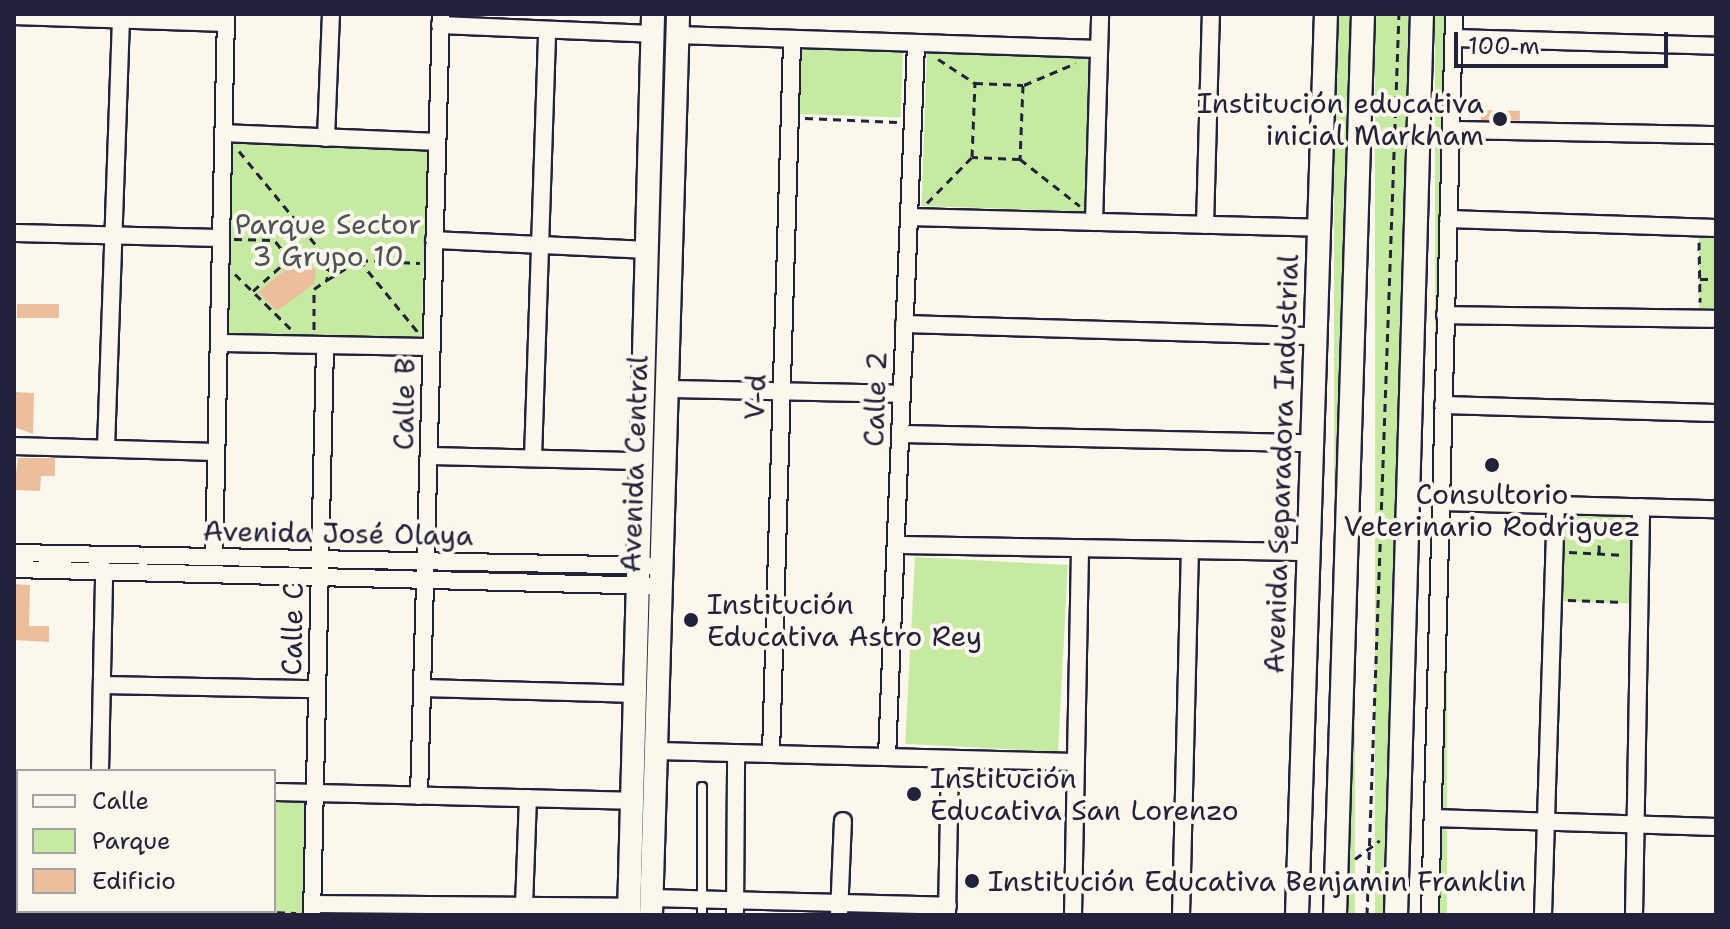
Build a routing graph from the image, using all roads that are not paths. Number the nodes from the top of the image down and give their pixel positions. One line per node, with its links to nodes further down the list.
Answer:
1 (331, 14): 23 (street)
2 (1100, 14): 19 (street)
3 (1211, 14): 28 (street)
4 (1326, 14): 29 (street, Avenida Separadora Industrial)
5 (1363, 14): 107 (street)
6 (1422, 14): 108 (street)
7 (1454, 14): 15 (street)
8 (14, 16): 10 (street)
9 (226, 18): 10 (street); 21 (street)
10 (121, 20): 32 (street)
11 (440, 20): 14 (street); 24 (street, Calle B)
12 (652, 24): 14 (street); 36 (street, Avenida Central)
13 (677, 25): 16 (street); 44 (street, Avenida Central)
14 (547, 30): 35 (street)
15 (1454, 38): 17 (street); 20 (street)
16 (792, 41): 18 (street); 45 (street, V-d)
17 (1716, 46)
18 (923, 48): 19 (street); 26 (street, Calle 2)
19 (1099, 49): 25 (street)
20 (1451, 130): 22 (street); 27 (street)
21 (223, 133): 23 (street); 33 (street)
22 (1716, 135)
23 (326, 138): 24 (street)
24 (437, 142): 34 (street, Calle B)
25 (1088, 215): 26 (street); 28 (street)
26 (909, 217): 39 (street, Calle 2)
27 (1448, 219): 30 (street); 37 (street)
28 (1205, 225): 29 (street)
29 (1319, 228): 40 (street, Avenida Separadora Industrial)
30 (1716, 228)
31 (14, 233): 32 (street)
32 (114, 235): 33 (street); 52 (street)
33 (229, 242): 43 (street)
34 (429, 245): 35 (street); 42 (street, Calle B)
35 (540, 245): 36 (street); 55 (street)
36 (646, 250): 56 (street, Avenida Central)
37 (1445, 315): 38 (street); 47 (street)
38 (1708, 319)
39 (904, 324): 40 (street); 46 (street, Calle 2)
40 (1315, 336): 50 (street, Avenida Separadora Industrial)
41 (321, 339): 42 (street); 43 (street); 67 (street, Calle C)
42 (426, 341): 54 (street, Calle B)
43 (219, 343): 53 (street)
44 (667, 389): 45 (street); 71 (street, Avenida Central)
45 (781, 391): 46 (street); 80 (street, V-d)
46 (902, 394): 49 (street, Calle 2)
47 (1443, 405): 48 (street); 57 (street)
48 (1716, 413)
49 (900, 434): 50 (street); 61 (street, Calle 2)
50 (1312, 443): 64 (street, Avenida Separadora Industrial)
51 (14, 446): 52 (street)
52 (106, 448): 53 (street)
53 (216, 452): 66 (street)
54 (429, 456): 55 (street); 68 (street, Calle B)
55 (533, 458): 56 (street)
56 (641, 461): 71 (street, Avenida Central)
57 (1440, 502): 58 (street); 91 (street)
58 (1556, 505): 59 (street); 93 (street)
59 (1641, 507): 60 (street); 94 (street)
60 (1716, 509)
61 (896, 545): 62 (street); 81 (street, Calle 2)
62 (1080, 548): 63 (street); 83 (street)
63 (1190, 550): 64 (street); 105 (street)
64 (1308, 552): 106 (street, Avenida Separadora Industrial)
65 (14, 553): 66 (street, Avenida José Olaya)
66 (214, 557): 67 (street, Avenida José Olaya)
67 (320, 559): 68 (street, Avenida José Olaya); 72 (street, Calle C)
68 (426, 561): 71 (street, Avenida José Olaya); 73 (street, Calle B)
69 (14, 569): 70 (street, Avenida José Olaya)
70 (104, 572): 72 (street, Avenida José Olaya); 74 (street)
71 (650, 575): 73 (street, Avenida José Olaya); 77 (street, Avenida Central); 78 (street, Avenida Central)
72 (319, 580): 73 (street, Avenida José Olaya); 76 (street, Calle C)
73 (425, 581): 75 (street, Calle B)
74 (102, 685): 76 (street); 84 (street)
75 (422, 688): 77 (street); 88 (street, Calle B)
76 (317, 689): 87 (street, Calle C)
77 (635, 694): 90 (street, Avenida Central)
78 (656, 751): 79 (street); 97 (street, Avenida Central)
79 (736, 753): 80 (street); 99 (street)
80 (771, 754): 81 (street)
81 (887, 757): 82 (street)
82 (950, 759): 83 (street); 101 (street)
83 (1076, 762): 104 (street)
84 (100, 769)
85 (702, 787): 98 (lane)
86 (276, 792): 87 (street)
87 (315, 793): 88 (street); 102 (street, Calle C)
88 (419, 796): 89 (street)
89 (528, 798): 90 (street); 96 (street)
90 (632, 801): 103 (street, Avenida Central)
91 (1433, 818): 93 (street); 109 (street)
92 (843, 821): 100 (street)
93 (1546, 823): 94 (street); 110 (street)
94 (1637, 825): 95 (street); 111 (street)
95 (1716, 827)
96 (524, 906): 102 (street); 103 (street)
97 (651, 907): 98 (street)
98 (702, 907): 99 (street)
99 (735, 908): 100 (street)
100 (840, 909): 101 (street)
101 (948, 910)
102 (312, 911)
103 (629, 911)
104 (1073, 915)
105 (1181, 915)
106 (1297, 915)
107 (1335, 915)
108 (1396, 915)
109 (1430, 915)
110 (1543, 915)
111 (1634, 915)

